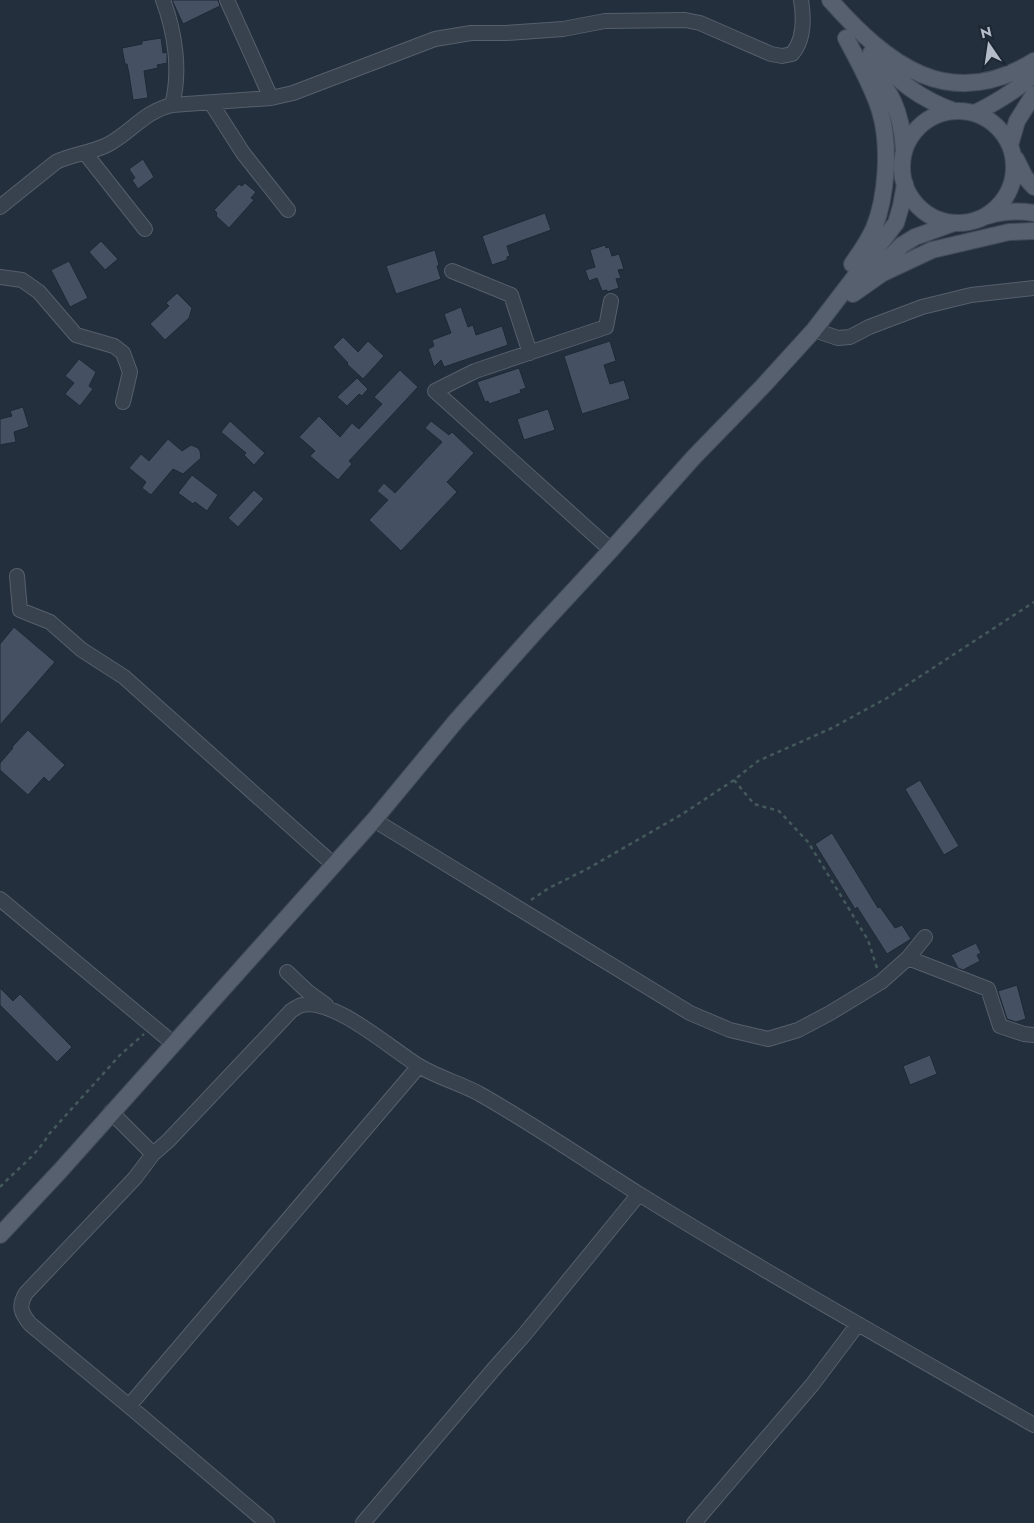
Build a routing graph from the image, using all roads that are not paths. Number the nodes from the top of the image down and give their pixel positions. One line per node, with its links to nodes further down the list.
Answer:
1 (163, 0): 13 (street)
2 (227, 0): 11 (street)
3 (801, 0): 11 (street)
4 (818, 0): 6 (main road)
5 (830, 0): 8 (main road)
6 (836, 21): 7 (main road); 14 (main road)
7 (846, 38): 17 (main road); 33 (main road)
8 (1034, 61)
9 (1034, 74): 15 (main road)
10 (1034, 94): 16 (main road)
11 (271, 98): 12 (street)
12 (211, 104): 13 (street); 22 (street)
13 (172, 105): 18 (street)
14 (954, 111): 15 (main road); 17 (main road)
15 (975, 113): 16 (main road)
16 (1012, 150): 20 (main road); 24 (main road)
17 (904, 152): 19 (main road)
18 (85, 153): 21 (street); 26 (street)
19 (905, 184): 25 (main road); 33 (main road)
20 (1034, 188)
21 (0, 207)
22 (288, 210)
23 (1034, 212): 24 (main road)
24 (982, 217): 25 (main road)
25 (955, 222): 31 (main road)
26 (145, 229)
27 (1034, 230): 31 (main road)
28 (452, 271): 34 (street)
29 (0, 277): 35 (street)
30 (1034, 288): 33 (street)
31 (853, 294): 33 (main road)
32 (611, 301): 34 (street)
33 (816, 327): 36 (main road)
34 (530, 353): 36 (street)
35 (123, 402)
36 (611, 550): 38 (main road)
37 (18, 576): 39 (street)
38 (374, 820): 39 (main road); 42 (street)
39 (334, 865): 46 (main road)
40 (0, 900): 46 (street)
41 (925, 937): 42 (street)
42 (908, 958): 45 (street)
43 (287, 972): 44 (street)
44 (332, 1010): 47 (street); 49 (street)
45 (1034, 1035)
46 (174, 1044): 48 (main road)
47 (419, 1066): 50 (street); 53 (street)
48 (111, 1112): 49 (street); 51 (main road)
49 (152, 1154): 53 (street)
50 (639, 1194): 52 (street); 56 (street)
51 (0, 1235)
52 (858, 1324): 54 (street); 57 (street)
53 (129, 1406): 55 (street)
54 (1034, 1425)
55 (267, 1523)
56 (363, 1523)
57 (694, 1523)

